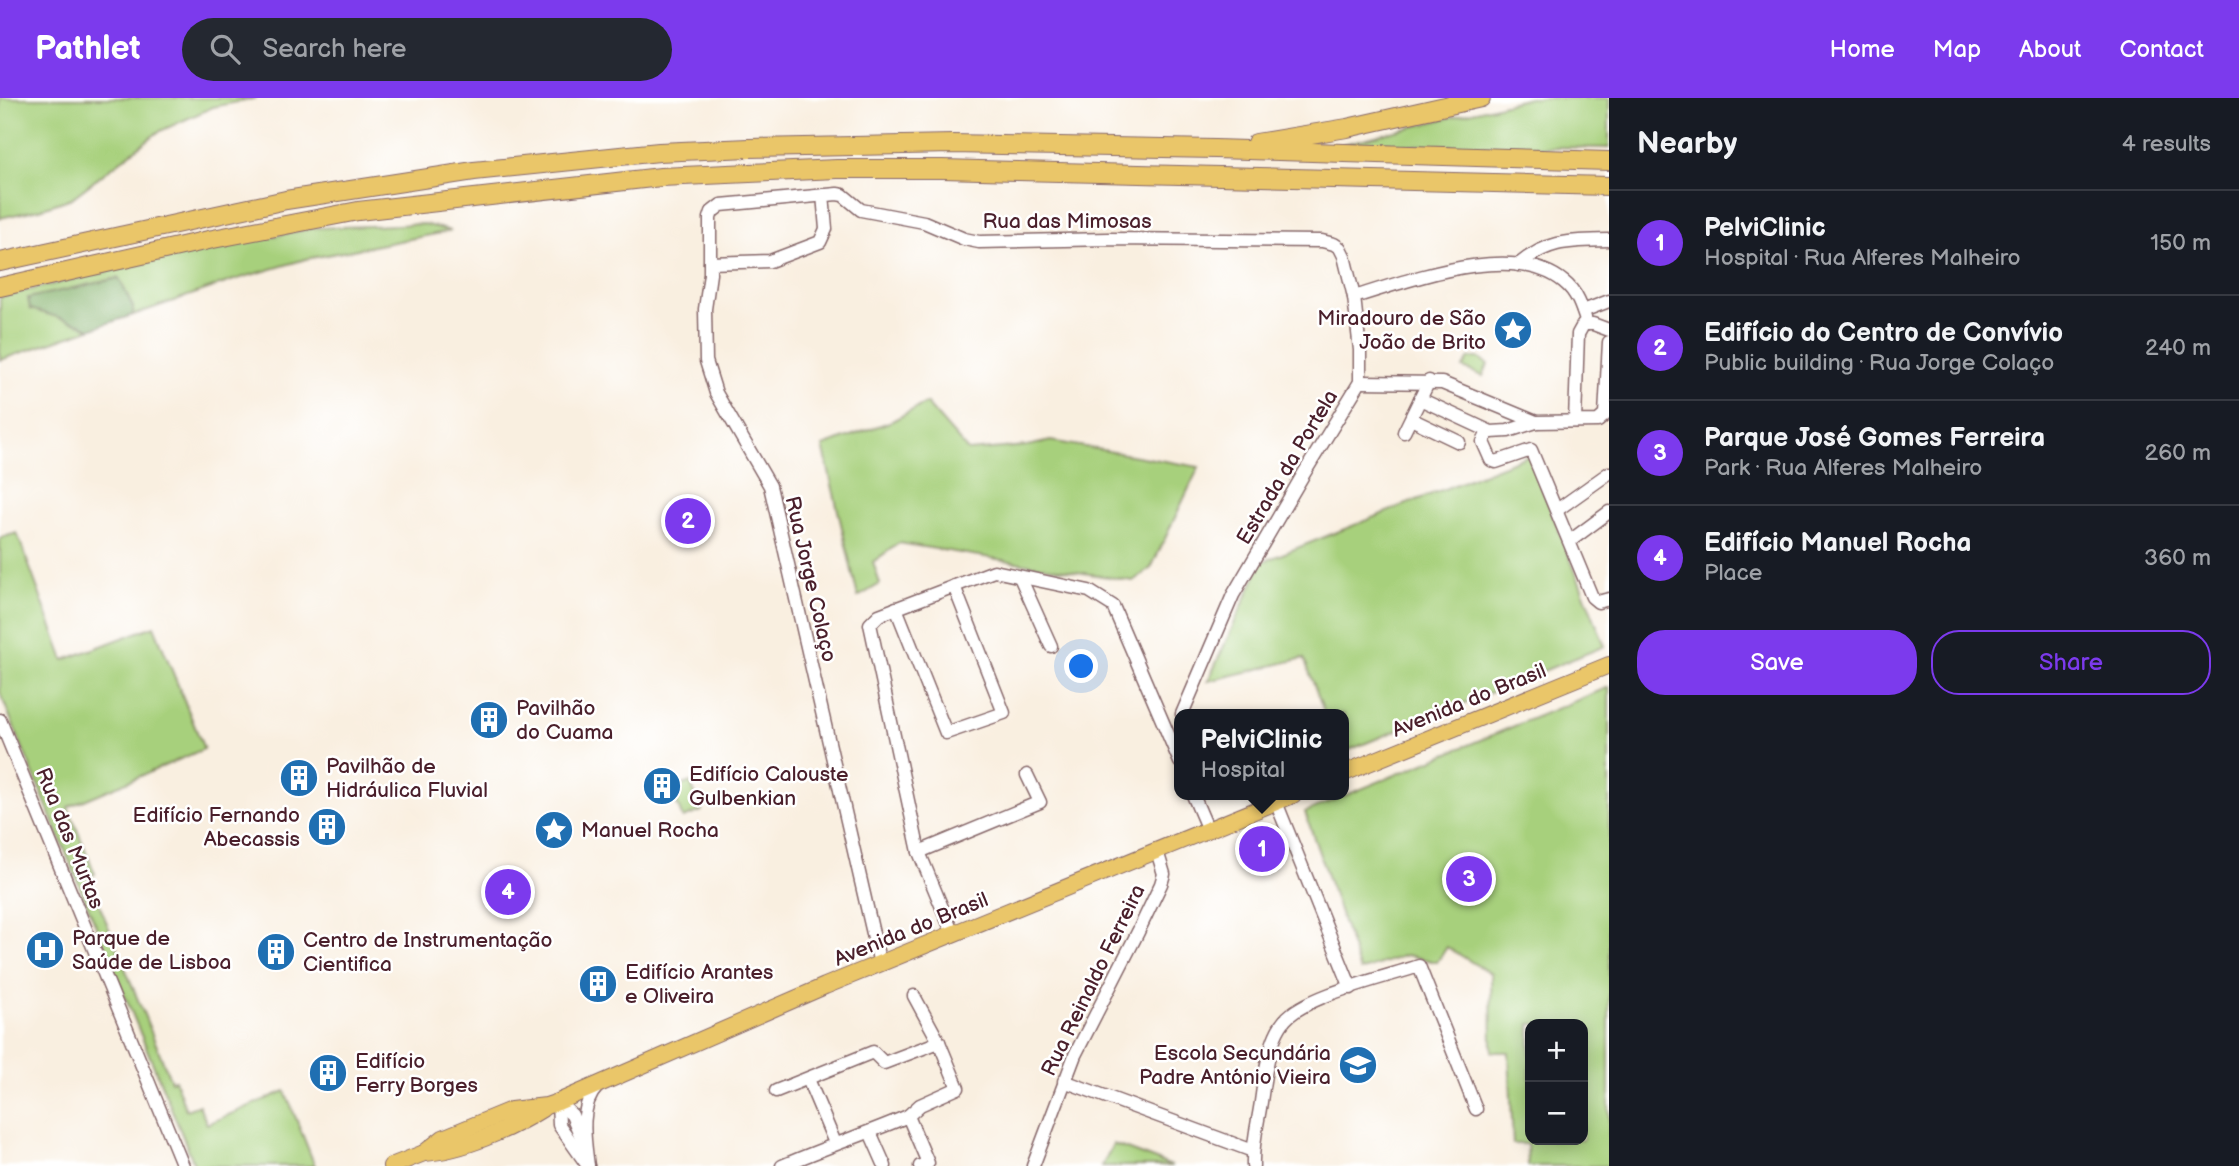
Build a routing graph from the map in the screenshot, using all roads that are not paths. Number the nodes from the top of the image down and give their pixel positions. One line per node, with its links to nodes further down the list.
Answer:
1 (1481, 98): 2 (highway)
2 (1215, 149): 3 (highway); 9 (highway)
3 (1609, 161)
4 (1609, 186): 12 (highway)
5 (822, 195): 6 (street, Rua das Mimosas); 8 (street, Rua das Mimosas); 10 (street)
6 (712, 212): 10 (street, Rua Jorge Colaço)
7 (1609, 240): 11 (street)
8 (1322, 241): 13 (street, Estrada da Portela)
9 (0, 262)
10 (710, 263): 51 (street, Rua Jorge Colaço)
11 (1518, 265): 13 (street); 15 (street)
12 (0, 287)
13 (1354, 297): 19 (street, Estrada da Portela)
14 (1609, 301): 15 (street)
15 (1585, 318): 16 (street); 22 (street)
16 (1609, 330)
17 (1609, 342): 22 (street)
18 (1429, 381): 19 (street); 20 (street); 23 (street)
19 (1360, 382): 37 (street, Estrada da Portela)
20 (1420, 399): 21 (street); 25 (street)
21 (1411, 419): 24 (street); 26 (street)
22 (1575, 421): 23 (street)
23 (1535, 422): 25 (street)
24 (1404, 432)
25 (1491, 432): 28 (street)
26 (1459, 442)
27 (1609, 472): 28 (street)
28 (1557, 510): 30 (street)
29 (1609, 512): 30 (street)
30 (1570, 541): 33 (street)
31 (1020, 576): 32 (street); 35 (street); 40 (street)
32 (954, 586): 34 (street); 34 (street)
33 (1609, 599)
34 (896, 608): 49 (street)
35 (1051, 646)
36 (1609, 665): 42 (main road, Avenida do Brasil)
37 (1184, 709)
38 (0, 720): 66 (street, Rua das Murtas)
39 (1174, 734): 40 (street)
40 (1171, 741): 41 (street)
41 (1174, 748)
42 (1349, 771)
43 (1027, 775): 49 (street)
44 (1195, 800): 47 (street)
45 (1281, 800): 46 (main road, Avenida do Brasil)
46 (1276, 802): 47 (main road, Avenida do Brasil); 52 (street)
47 (1208, 830): 48 (main road, Avenida do Brasil)
48 (1157, 850): 50 (main road, Avenida do Brasil); 56 (street, Rua Reinaldo Ferreira)
49 (919, 852): 50 (street)
50 (953, 934): 51 (main road, Avenida do Brasil)
51 (880, 964): 57 (main road, Avenida do Brasil)
52 (1350, 988): 60 (street); 65 (street)
53 (914, 996): 54 (street)
54 (939, 1042): 55 (street); 61 (street)
55 (808, 1079): 58 (street); 63 (street)
56 (1064, 1081): 65 (street); 72 (street, Rua Reinaldo Ferreira)
57 (605, 1083): 59 (main road, Avenida do Brasil); 64 (street)
58 (776, 1091)
59 (552, 1104): 64 (street); 67 (main road, Avenida do Brasil); 68 (street)
60 (1476, 1109)
61 (908, 1116): 62 (street); 71 (street)
62 (870, 1132): 63 (street); 70 (street)
63 (835, 1143): 69 (street)
64 (586, 1148): 68 (street)
65 (1252, 1151): 73 (street)
66 (183, 1166)
67 (391, 1166)
68 (588, 1166)
69 (782, 1166)
70 (884, 1166)
71 (920, 1166)
72 (1033, 1166)
73 (1253, 1166)

